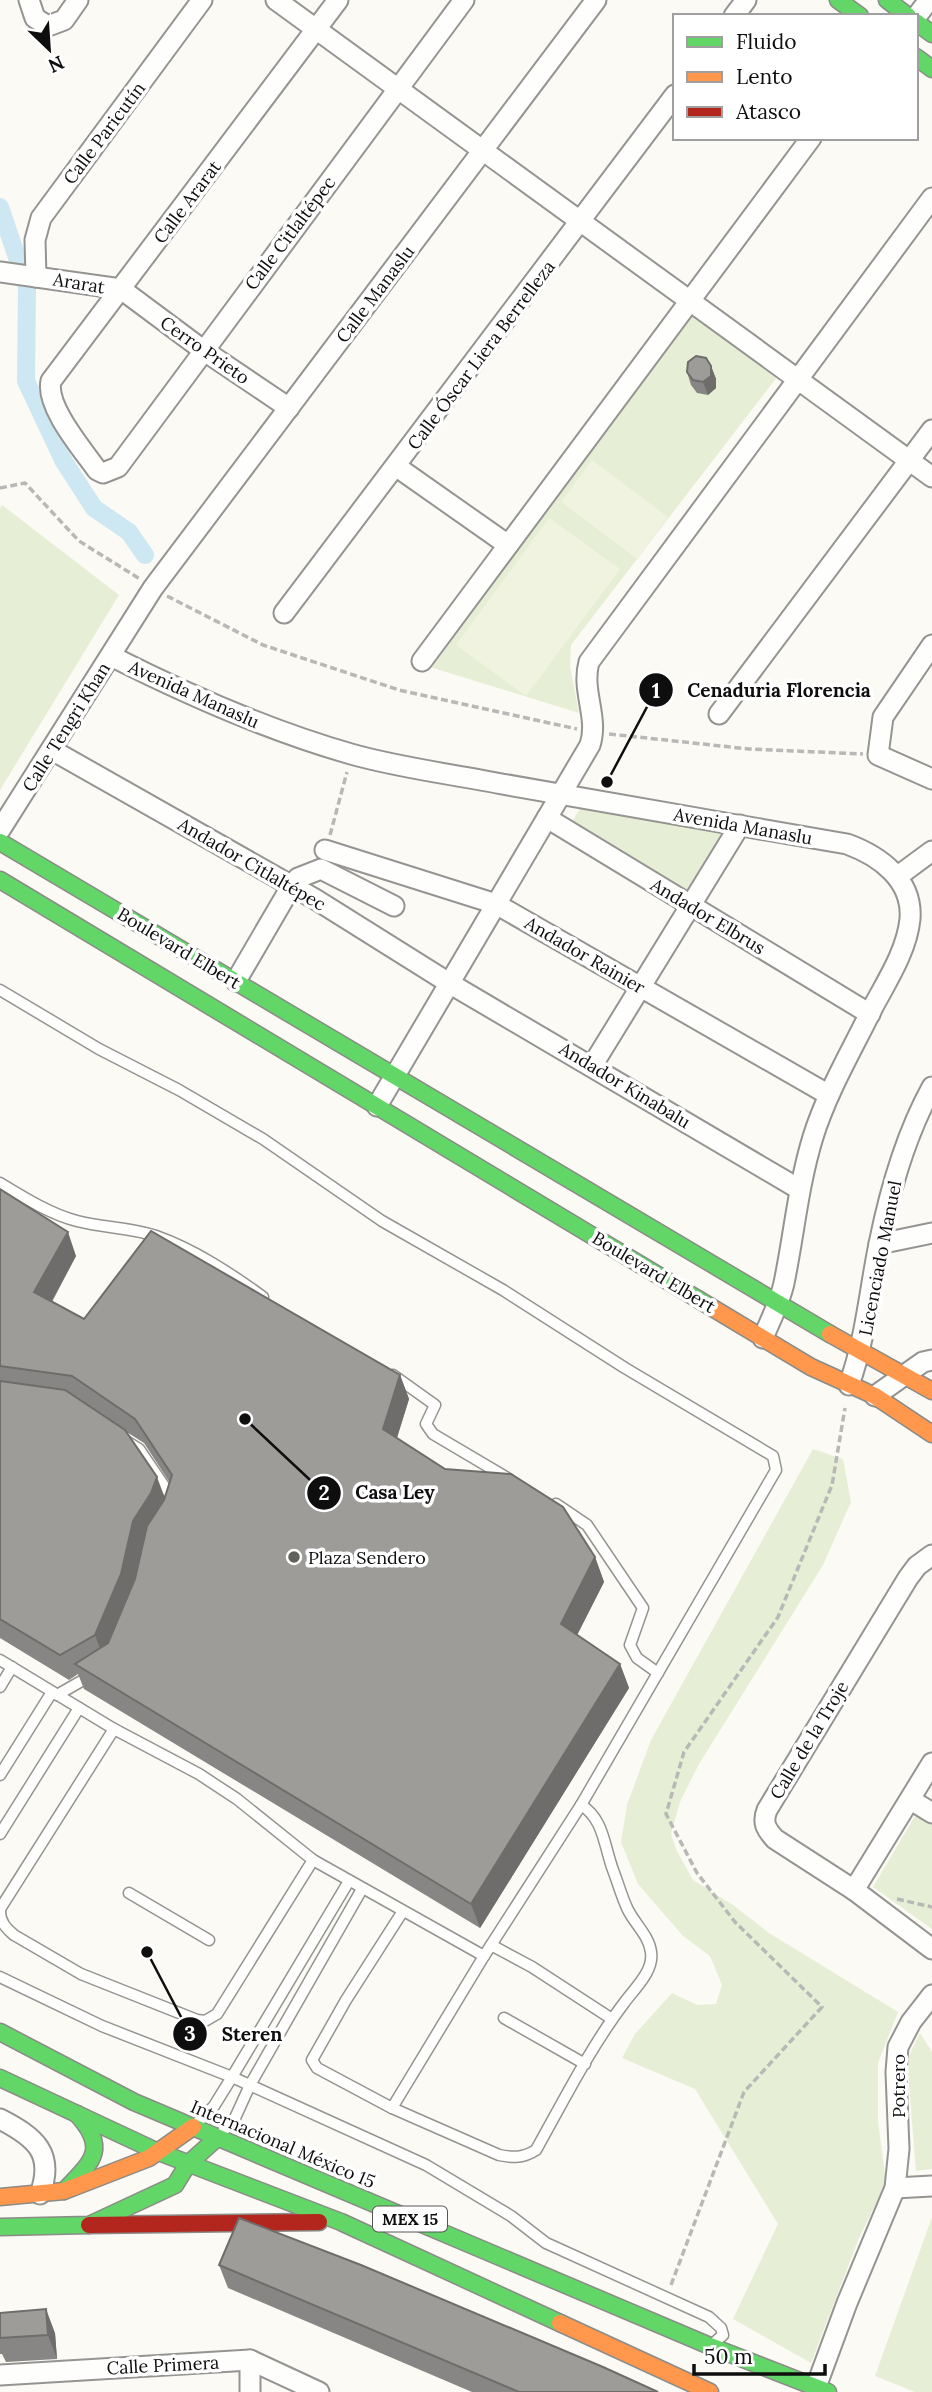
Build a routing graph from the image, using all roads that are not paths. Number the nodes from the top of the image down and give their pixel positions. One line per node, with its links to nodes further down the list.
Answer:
1 (29, 0): 2 (street)
2 (78, 0)
3 (202, 0): 22 (street, Calle Paricutín)
4 (276, 0): 14 (street)
5 (338, 0): 14 (street, Calle Ararat)
6 (464, 0): 15 (street, Calle Citlaltépec)
7 (596, 0): 18 (street, Calle Manaslu)
8 (838, 0): 11 (main road)
9 (887, 0): 12 (main road)
10 (929, 0): 13 (street)
11 (857, 14)
12 (905, 14)
13 (918, 14)
14 (316, 29): 15 (street); 23 (street, Calle Ararat)
15 (398, 88): 18 (street); 25 (street, Calle Citlaltépec)
16 (673, 98): 20 (street, Calle Óscar Liera Berrelleza)
17 (810, 140): 24 (street)
18 (483, 151): 20 (street); 27 (street, Calle Manaslu)
19 (932, 198): 26 (street)
20 (581, 222): 24 (street); 31 (street, Calle Óscar Liera Berrelleza)
21 (0, 272): 22 (street, Ararat)
22 (36, 277): 23 (street, Ararat)
23 (121, 289): 25 (street, Cerro Prieto); 30 (street, Calle Ararat)
24 (690, 301): 26 (street); 33 (street)
25 (203, 350): 27 (street, Cerro Prieto); 30 (street, Calle Citlaltépec)
26 (797, 379): 29 (street); 42 (street)
27 (289, 408): 34 (street, Calle Manaslu)
28 (932, 430): 29 (street)
29 (910, 461): 32 (street); 39 (street)
30 (118, 467)
31 (397, 467): 33 (street); 35 (street, Calle Óscar Liera Berrelleza)
32 (932, 477)
33 (508, 545): 38 (street)
34 (153, 588): 37 (street, Calle Tengri Khan)
35 (284, 613)
36 (932, 645): 41 (street)
37 (111, 656): 40 (street, Calle Tengri Khan); 42 (street, Avenida Manaslu)
38 (422, 661)
39 (719, 714)
40 (52, 750): 45 (street, Calle Tengri Khan); 51 (street, Andador Citlaltépec)
41 (932, 779)
42 (560, 795): 43 (street); 44 (street, Avenida Manaslu)
43 (547, 818): 52 (street); 53 (street, Andador Elbrus)
44 (740, 825): 49 (street, Avenida Manaslu); 53 (street)
45 (0, 830)
46 (0, 842): 55 (main road, Boulevard Elbert)
47 (325, 850): 52 (street, Andador Rainier)
48 (932, 851): 49 (street)
49 (898, 876): 59 (street)
50 (0, 880): 64 (main road, Boulevard Elbert)
51 (292, 886): 54 (street); 55 (street); 56 (street, Andador Citlaltépec)
52 (496, 904): 56 (street); 57 (street, Andador Rainier)
53 (691, 905): 57 (street); 59 (street, Andador Elbrus)
54 (394, 906)
55 (236, 982): 61 (main road, Boulevard Elbert)
56 (449, 983): 60 (street, Andador Kinabalu); 61 (street)
57 (641, 987): 60 (street); 63 (street, Andador Rainier)
58 (0, 990): 88 (lane)
59 (870, 1014): 63 (street)
60 (592, 1066): 66 (street, Andador Kinabalu)
61 (395, 1076): 64 (street); 69 (main road, Boulevard Elbert)
62 (932, 1087): 68 (street, Licenciado Manuel)
63 (829, 1095): 66 (street)
64 (377, 1106): 71 (main road, Boulevard Elbert)
65 (0, 1183): 70 (lane)
66 (799, 1189): 69 (street)
67 (932, 1233): 68 (street)
68 (879, 1244): 72 (street, Licenciado Manuel)
69 (778, 1303): 71 (street); 72 (main road, Boulevard Elbert)
70 (276, 1306)
71 (763, 1338): 76 (main road, Boulevard Elbert)
72 (861, 1352): 75 (main road, Boulevard Elbert); 76 (street, Licenciado Manuel)
73 (932, 1360): 75 (street)
74 (386, 1370): 81 (lane)
75 (905, 1376): 77 (main road, Boulevard Elbert); 78 (street)
76 (849, 1385): 78 (main road, Boulevard Elbert)
77 (932, 1391)
78 (876, 1396): 79 (main road, Boulevard Elbert)
79 (932, 1434)
80 (118, 1435): 83 (lane)
81 (515, 1482)
82 (547, 1499): 88 (lane)
83 (170, 1510)
84 (932, 1555): 102 (street, Calle de la Troje)
85 (0, 1660): 86 (lane)
86 (12, 1667): 89 (lane); 90 (lane)
87 (99, 1671): 90 (lane)
88 (658, 1673): 96 (lane)
89 (0, 1688)
90 (55, 1693): 91 (lane); 94 (lane)
91 (79, 1707): 92 (lane); 98 (lane)
92 (114, 1729): 99 (lane); 104 (lane)
93 (932, 1763): 95 (street)
94 (0, 1775)
95 (911, 1800): 97 (street); 102 (street)
96 (581, 1805): 107 (lane); 113 (lane)
97 (932, 1813)
98 (0, 1834)
99 (313, 1860): 100 (lane); 104 (lane)
100 (349, 1881): 101 (lane); 116 (lane)
101 (362, 1889): 105 (lane); 118 (lane)
102 (854, 1890): 108 (street, Calle de la Troje)
103 (129, 1893): 106 (lane)
104 (0, 1910)
105 (402, 1911): 109 (lane); 119 (lane)
106 (209, 1940)
107 (491, 1945): 109 (lane); 113 (lane)
108 (932, 1949)
109 (484, 1956): 119 (lane)
110 (0, 1978): 116 (lane)
111 (932, 1995): 127 (street, Potrero)
112 (504, 2018): 115 (lane)
113 (612, 2019): 115 (lane)
114 (0, 2032): 122 (main road, Internacional México 15 / MEX 15)
115 (585, 2064): 119 (lane)
116 (232, 2077): 118 (lane); 122 (lane)
117 (0, 2078): 120 (main road, MEX 15)
118 (250, 2085): 123 (lane); 134 (lane)
119 (392, 2109)
120 (77, 2114): 124 (main road, MEX 15); 128 (main road)
121 (0, 2119): 129 (street)
122 (192, 2127): 123 (main road, Internacional México 15 / MEX 15); 124 (main road)
123 (217, 2138): 125 (main road); 134 (main road, Internacional México 15 / MEX 15)
124 (156, 2151): 125 (main road, MEX 15); 128 (main road)
125 (188, 2165): 131 (main road, MEX 15); 132 (main road)
126 (932, 2186): 127 (street)
127 (895, 2188): 137 (street, Potrero)
128 (64, 2191): 129 (main road)
129 (40, 2194): 130 (main road)
130 (0, 2197)
131 (341, 2222): 132 (main road); 140 (main road, MEX 15)
132 (89, 2225): 133 (main road)
133 (0, 2227)
134 (710, 2346): 137 (main road, Internacional México 15 / MEX 15)
135 (250, 2360): 136 (street, Calle Primera); 138 (street); 139 (street, Calle Primera)
136 (0, 2375)
137 (822, 2390)
138 (250, 2392)
139 (319, 2392)
140 (710, 2392)

